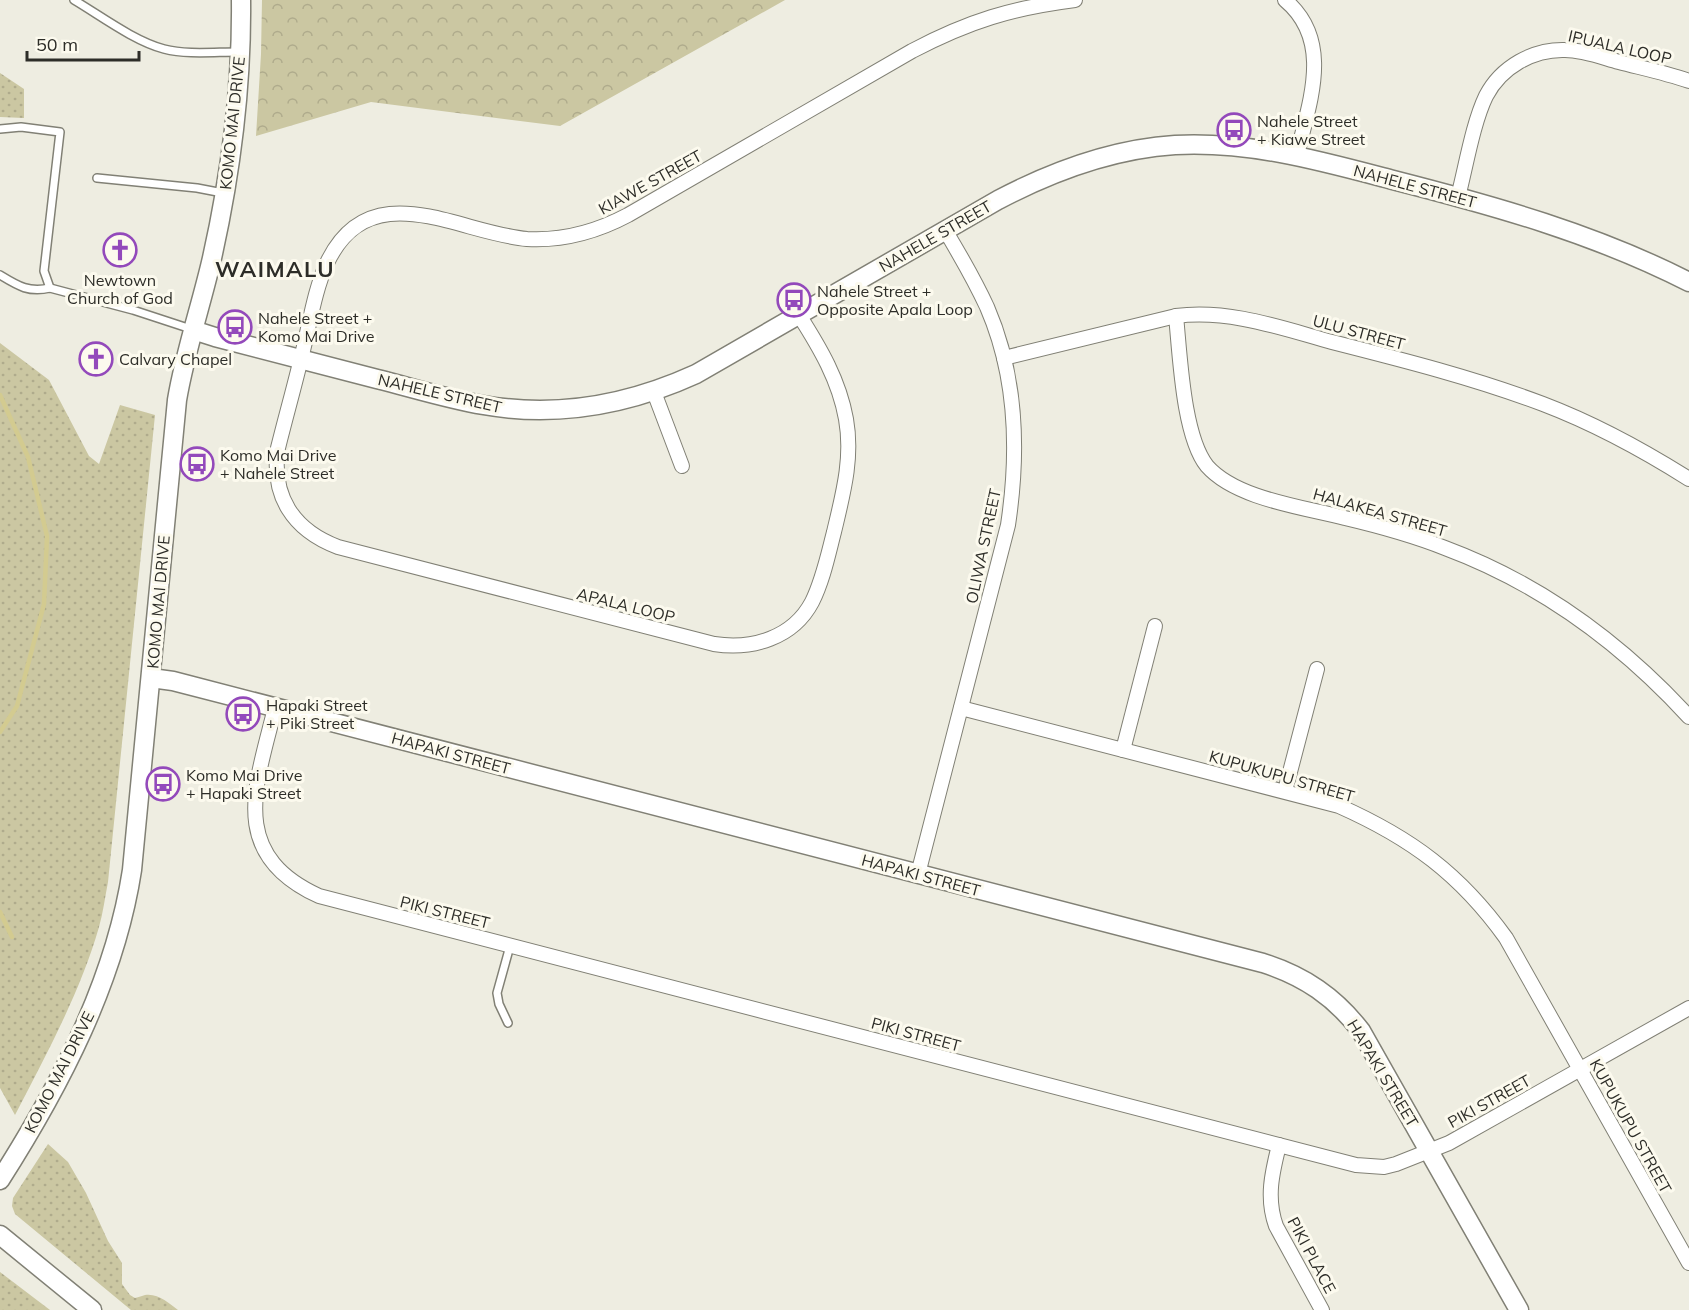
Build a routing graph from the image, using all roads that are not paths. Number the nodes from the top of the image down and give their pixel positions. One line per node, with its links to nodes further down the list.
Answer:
1 (75, 0): 5 (lane)
2 (241, 0): 5 (street, KOMO MAI DRIVE)
3 (1075, 0): 20 (street, KIAWE STREET)
4 (1284, 0): 8 (street)
5 (240, 52): 10 (street, KOMO MAI DRIVE)
6 (1689, 81): 11 (street, IPUALA LOOP)
7 (0, 129): 15 (lane)
8 (1297, 155): 11 (street, NAHELE STREET); 12 (street, NAHELE STREET)
9 (96, 178): 10 (lane)
10 (225, 194): 18 (street, KOMO MAI DRIVE)
11 (1458, 197): 14 (street, NAHELE STREET)
12 (945, 230): 16 (street, NAHELE STREET); 19 (street, OLIWA STREET)
13 (0, 275): 15 (lane)
14 (1689, 282)
15 (50, 288): 18 (lane)
16 (799, 315): 20 (street, APALA LOOP); 21 (street, NAHELE STREET)
17 (1176, 316): 19 (street, ULU STREET); 23 (street, ULU STREET); 29 (street, HALAKEA STREET)
18 (193, 330): 20 (street, NAHELE STREET); 26 (street, KOMO MAI DRIVE)
19 (1004, 358): 28 (street, OLIWA STREET)
20 (300, 359): 21 (street, NAHELE STREET)
21 (654, 392): 22 (street)
22 (682, 466)
23 (1689, 478)
24 (1155, 626): 30 (street)
25 (1317, 669): 31 (street)
26 (151, 678): 27 (street, HAPAKI STREET); 39 (street, KOMO MAI DRIVE)
27 (275, 708): 32 (street, HAPAKI STREET); 33 (street, PIKI STREET)
28 (961, 708): 30 (street, KUPUKUPU STREET); 32 (street, OLIWA STREET)
29 (1689, 717)
30 (1123, 750): 31 (street, KUPUKUPU STREET)
31 (1285, 791): 36 (street, KUPUKUPU STREET)
32 (918, 874): 38 (street, HAPAKI STREET)
33 (510, 946): 35 (lane); 37 (street, PIKI STREET)
34 (1689, 1008): 36 (street, PIKI STREET)
35 (508, 1023)
36 (1580, 1069): 38 (street, PIKI STREET); 41 (street, KUPUKUPU STREET)
37 (1279, 1145): 38 (street, PIKI STREET); 43 (street, PIKI PLACE)
38 (1429, 1151): 44 (street, HAPAKI STREET)
39 (0, 1180)
40 (0, 1236): 42 (street)
41 (1689, 1263)
42 (92, 1310)
43 (1322, 1310)
44 (1519, 1310)

